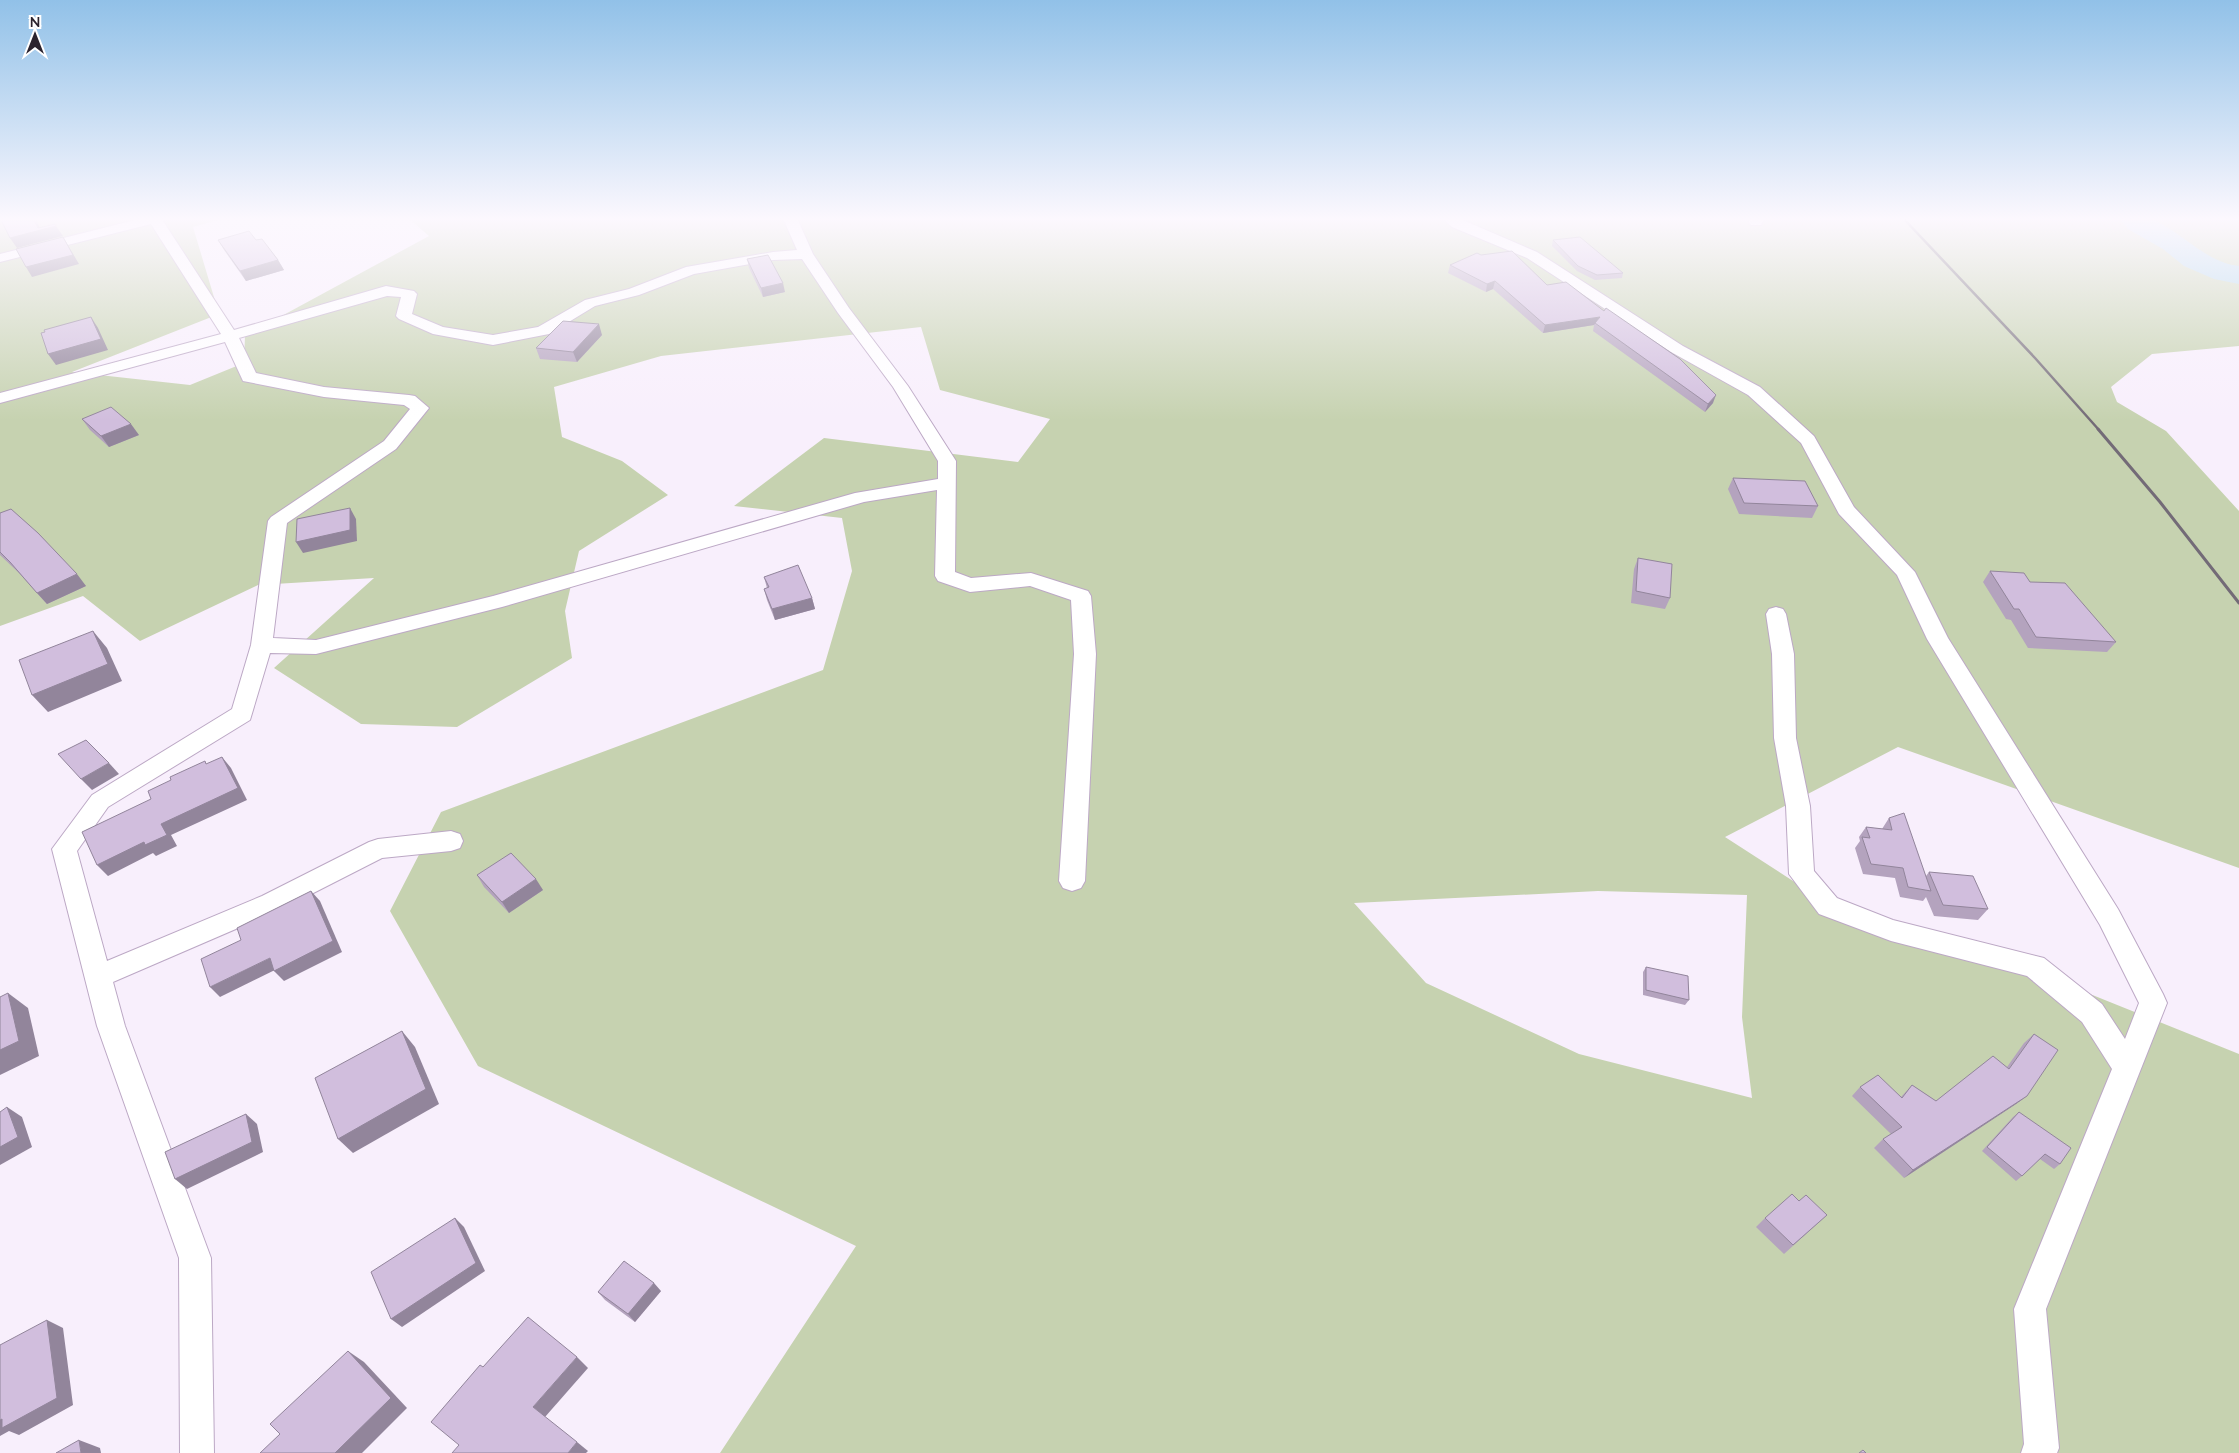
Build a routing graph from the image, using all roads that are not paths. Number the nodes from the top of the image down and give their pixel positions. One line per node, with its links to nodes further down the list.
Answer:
1 (199, 286): 5 (street)
2 (650, 286): 5 (street)
3 (827, 286): 7 (street)
4 (1579, 286): 13 (street)
5 (230, 334): 6 (street); 9 (street)
6 (0, 398)
7 (946, 484): 9 (street); 11 (street)
8 (1776, 614): 13 (street)
9 (262, 645): 12 (street)
10 (451, 841): 12 (street)
11 (1072, 881)
12 (97, 977): 14 (street)
13 (2128, 1068): 15 (street)
14 (197, 1453)
15 (2038, 1453)

